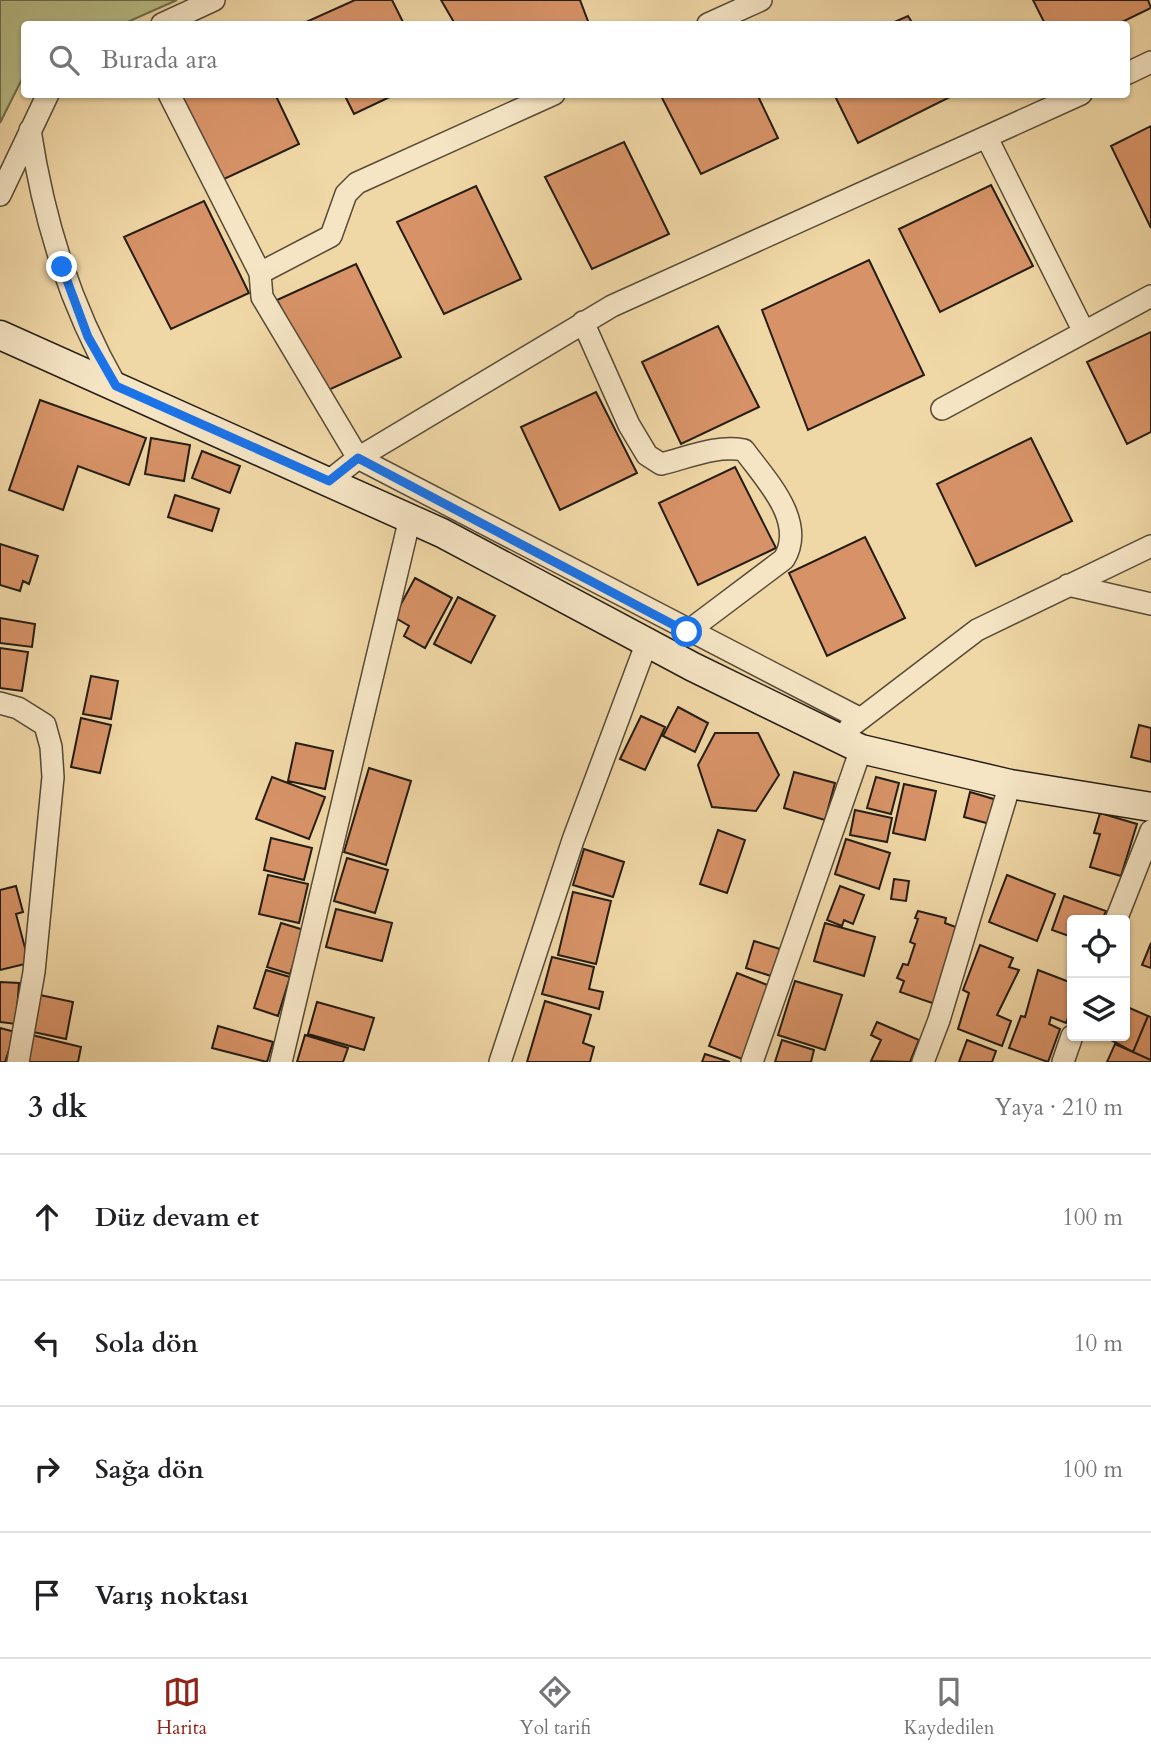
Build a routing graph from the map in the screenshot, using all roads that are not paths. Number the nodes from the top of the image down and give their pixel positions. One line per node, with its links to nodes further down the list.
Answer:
1 (214, 0): 3 (street)
2 (761, 0): 4 (street)
3 (168, 21)
4 (715, 21)
5 (1151, 62): 6 (street)
6 (1130, 72)
7 (46, 98): 11 (street)
8 (171, 98): 14 (street)
9 (545, 98): 14 (street)
10 (1072, 98): 12 (street)
11 (30, 131): 13 (street); 19 (street)
12 (987, 138): 16 (street); 17 (street)
13 (0, 195)
14 (260, 273): 21 (street)
15 (1151, 296): 17 (street)
16 (583, 322): 21 (street); 27 (street)
17 (1084, 332): 20 (street)
18 (0, 335): 19 (street)
19 (116, 386): 22 (street)
20 (942, 408)
21 (358, 458): 22 (street); 27 (street)
22 (329, 481): 23 (street)
23 (410, 518): 28 (street); 38 (street)
24 (1151, 546): 25 (street)
25 (1068, 585): 26 (street); 30 (street)
26 (1151, 604)
27 (687, 632): 30 (street)
28 (647, 642): 31 (street); 39 (street)
29 (0, 703): 37 (street)
30 (859, 718): 31 (street)
31 (850, 744): 32 (street); 40 (street)
32 (1010, 784): 33 (street); 41 (street)
33 (1151, 807)
34 (1151, 831): 35 (street)
35 (1118, 915)
36 (1070, 1041): 42 (street)
37 (18, 1062)
38 (281, 1062)
39 (500, 1062)
40 (752, 1062)
41 (923, 1062)
42 (1063, 1062)

